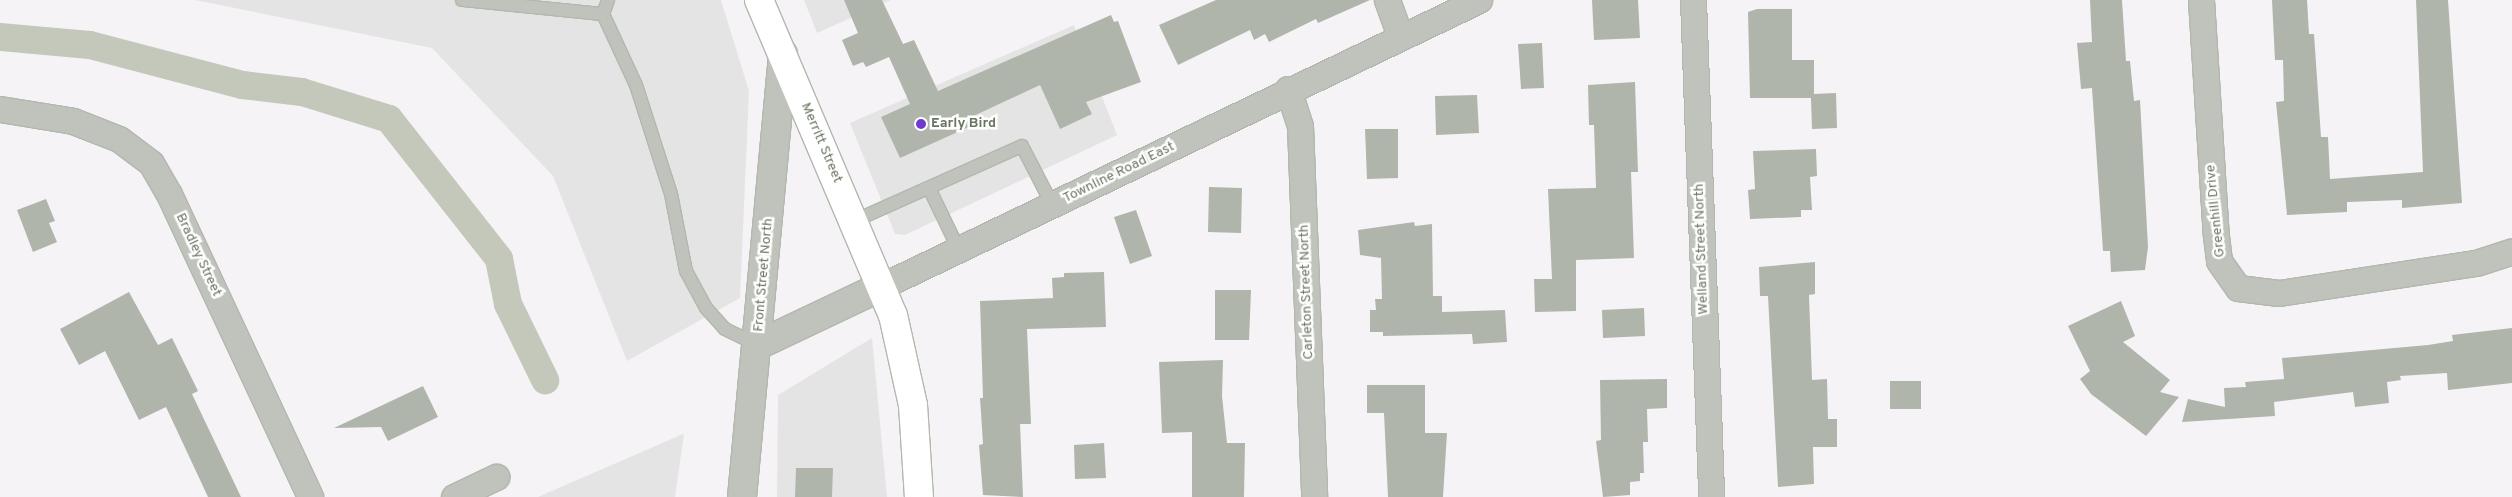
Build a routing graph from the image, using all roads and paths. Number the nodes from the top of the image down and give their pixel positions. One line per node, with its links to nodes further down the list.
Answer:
1 (462, 0): 8 (lane)
2 (608, 0): 8 (lane)
3 (759, 0): 10 (main road, Merritt Street)
4 (1387, 0): 9 (street)
5 (1479, 0): 9 (street, Townline Road East)
6 (1693, 0): 26 (street, Welland Street North)
7 (2201, 0): 17 (street, Greenhill Drive)
8 (603, 14): 19 (lane)
9 (1400, 36): 11 (street, Townline Road East)
10 (783, 54): 15 (main road, Merritt Street); 19 (street, Front Street North)
11 (1288, 89): 14 (street, Townline Road East); 25 (street, Carleton Street North)
12 (0, 109): 21 (street, Bradley Street)
13 (929, 188): 14 (lane); 15 (lane); 16 (lane)
14 (1053, 206): 16 (street, Townline Road East)
15 (854, 221): 18 (main road, Merritt Street)
16 (959, 250): 18 (street, Townline Road East)
17 (2512, 251)
18 (882, 286): 19 (street, Townline Road East); 24 (main road, Merritt Street)
19 (758, 345): 23 (street, Front Street North)
20 (496, 476): 22 (street)
21 (310, 497)
22 (454, 497)
23 (742, 497)
24 (919, 497)
25 (1314, 497)
26 (1711, 497)

